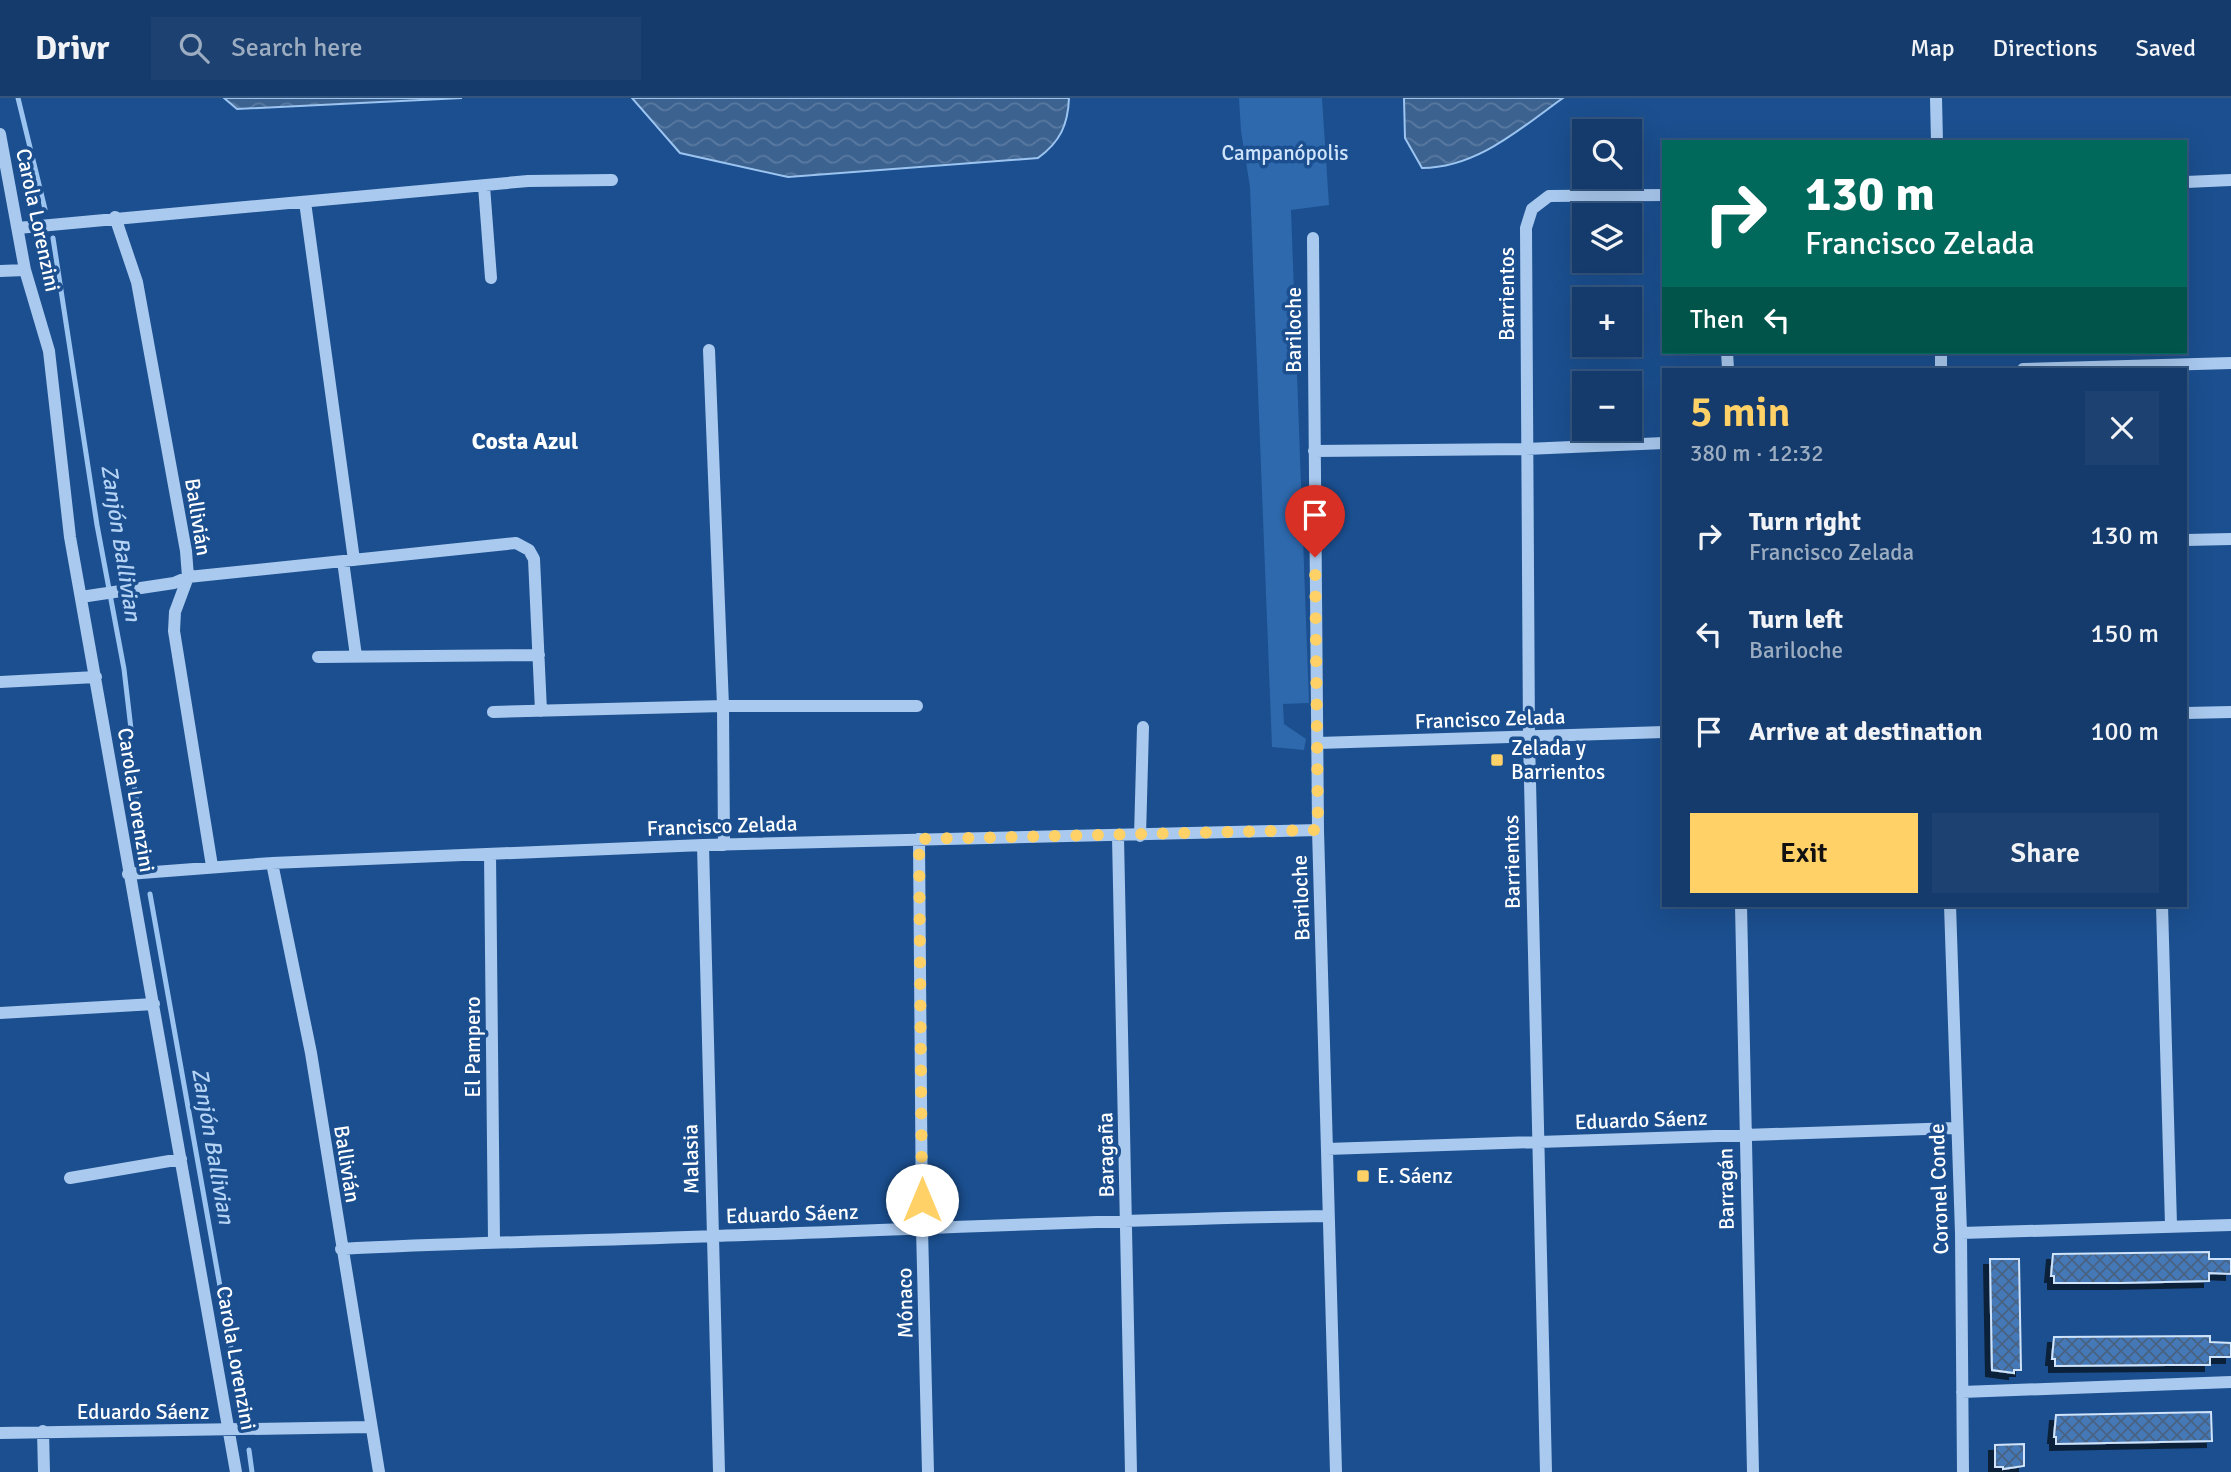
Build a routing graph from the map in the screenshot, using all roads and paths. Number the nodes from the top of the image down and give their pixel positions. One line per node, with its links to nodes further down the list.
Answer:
1 (1936, 98): 3 (street)
2 (0, 134): 11 (street, Carola Lorenzini)
3 (1937, 140)
4 (612, 180): 7 (street)
5 (2231, 180): 6 (street)
6 (2187, 182)
7 (484, 186): 9 (street); 15 (street)
8 (1662, 195): 20 (street, Barrientos)
9 (305, 202): 10 (street); 24 (street)
10 (116, 217): 11 (street); 25 (street, Ballivián)
11 (18, 228): 13 (street, Carola Lorenzini)
12 (1313, 238): 21 (street, Bariloche)
13 (25, 270): 14 (street); 26 (street, Carola Lorenzini)
14 (0, 271)
15 (491, 278)
16 (709, 350): 32 (street)
17 (2231, 363): 18 (street)
18 (2058, 368)
19 (1662, 443): 20 (street)
20 (1526, 449): 21 (street); 40 (street, Barrientos)
21 (1314, 451): 41 (street, Bariloche)
22 (2231, 539): 23 (street)
23 (2187, 540)
24 (348, 560): 25 (street); 27 (street); 28 (street)
25 (188, 578): 26 (street); 50 (street, Ballivián)
26 (81, 597): 30 (street, Carola Lorenzini)
27 (539, 655): 28 (street); 34 (street)
28 (356, 656): 29 (street)
29 (317, 657)
30 (96, 677): 31 (street); 51 (street, Carola Lorenzini)
31 (0, 682)
32 (723, 706): 33 (street); 34 (street); 47 (street)
33 (917, 706)
34 (541, 711): 35 (street)
35 (493, 712)
36 (2231, 712): 37 (street)
37 (2187, 713)
38 (1143, 727): 43 (street)
39 (1662, 732): 40 (street, Francisco Zelada)
40 (1529, 738): 41 (street, Francisco Zelada); 59 (street, Barrientos)
41 (1318, 743): 42 (street, Bariloche)
42 (1318, 830): 43 (street, Francisco Zelada); 60 (street, Bariloche)
43 (1140, 836): 44 (street, Francisco Zelada)
44 (1118, 837): 45 (street, Francisco Zelada); 64 (street, Baragaña)
45 (919, 839): 47 (street, Francisco Zelada); 67 (street, Mónaco)
46 (703, 845): 47 (street, Francisco Zelada); 48 (street, Francisco Zelada); 69 (street, Malasia)
47 (724, 845)
48 (490, 854): 49 (street, Francisco Zelada); 70 (street, El Pampero)
49 (272, 863): 50 (street, Francisco Zelada); 71 (street, Ballivián)
50 (212, 866): 51 (street, Francisco Zelada)
51 (128, 874): 55 (street, Carola Lorenzini)
52 (1741, 907): 58 (street, Barragán)
53 (1950, 907): 57 (street, Coronel Conde)
54 (2162, 907): 66 (street)
55 (153, 1004): 56 (street); 61 (street, Carola Lorenzini)
56 (0, 1013)
57 (1956, 1128): 58 (street, Eduardo Sáenz); 68 (street, Coronel Conde)
58 (1744, 1136): 59 (street, Eduardo Sáenz); 86 (street, Barragán)
59 (1537, 1143): 60 (street, Eduardo Sáenz); 85 (street, Barrientos)
60 (1327, 1149): 63 (street, Bariloche)
61 (181, 1160): 62 (street); 75 (street, Carola Lorenzini)
62 (70, 1178)
63 (1328, 1216): 64 (street, Eduardo Sáenz); 84 (street, Bariloche)
64 (1126, 1219): 67 (street, Eduardo Sáenz); 83 (street, Baragaña)
65 (2231, 1225): 66 (street)
66 (2171, 1226): 68 (street)
67 (922, 1228): 69 (street, Eduardo Sáenz); 82 (street, Mónaco)
68 (1961, 1233): 73 (street, Coronel Conde)
69 (712, 1237): 70 (street, Eduardo Sáenz); 81 (street, Malasia)
70 (494, 1240): 71 (street, Eduardo Sáenz)
71 (341, 1249): 74 (street, Ballivián)
72 (2231, 1382): 73 (street)
73 (1962, 1392): 87 (street, Coronel Conde)
74 (370, 1427): 75 (street, Eduardo Sáenz); 80 (street, Ballivián)
75 (230, 1430): 76 (street, Eduardo Sáenz); 79 (street, Carola Lorenzini)
76 (43, 1432): 77 (street, Eduardo Sáenz); 78 (street)
77 (0, 1433)
78 (44, 1472)
79 (236, 1472)
80 (379, 1472)
81 (719, 1472)
82 (928, 1472)
83 (1131, 1472)
84 (1336, 1472)
85 (1546, 1472)
86 (1753, 1472)
87 (1963, 1472)

